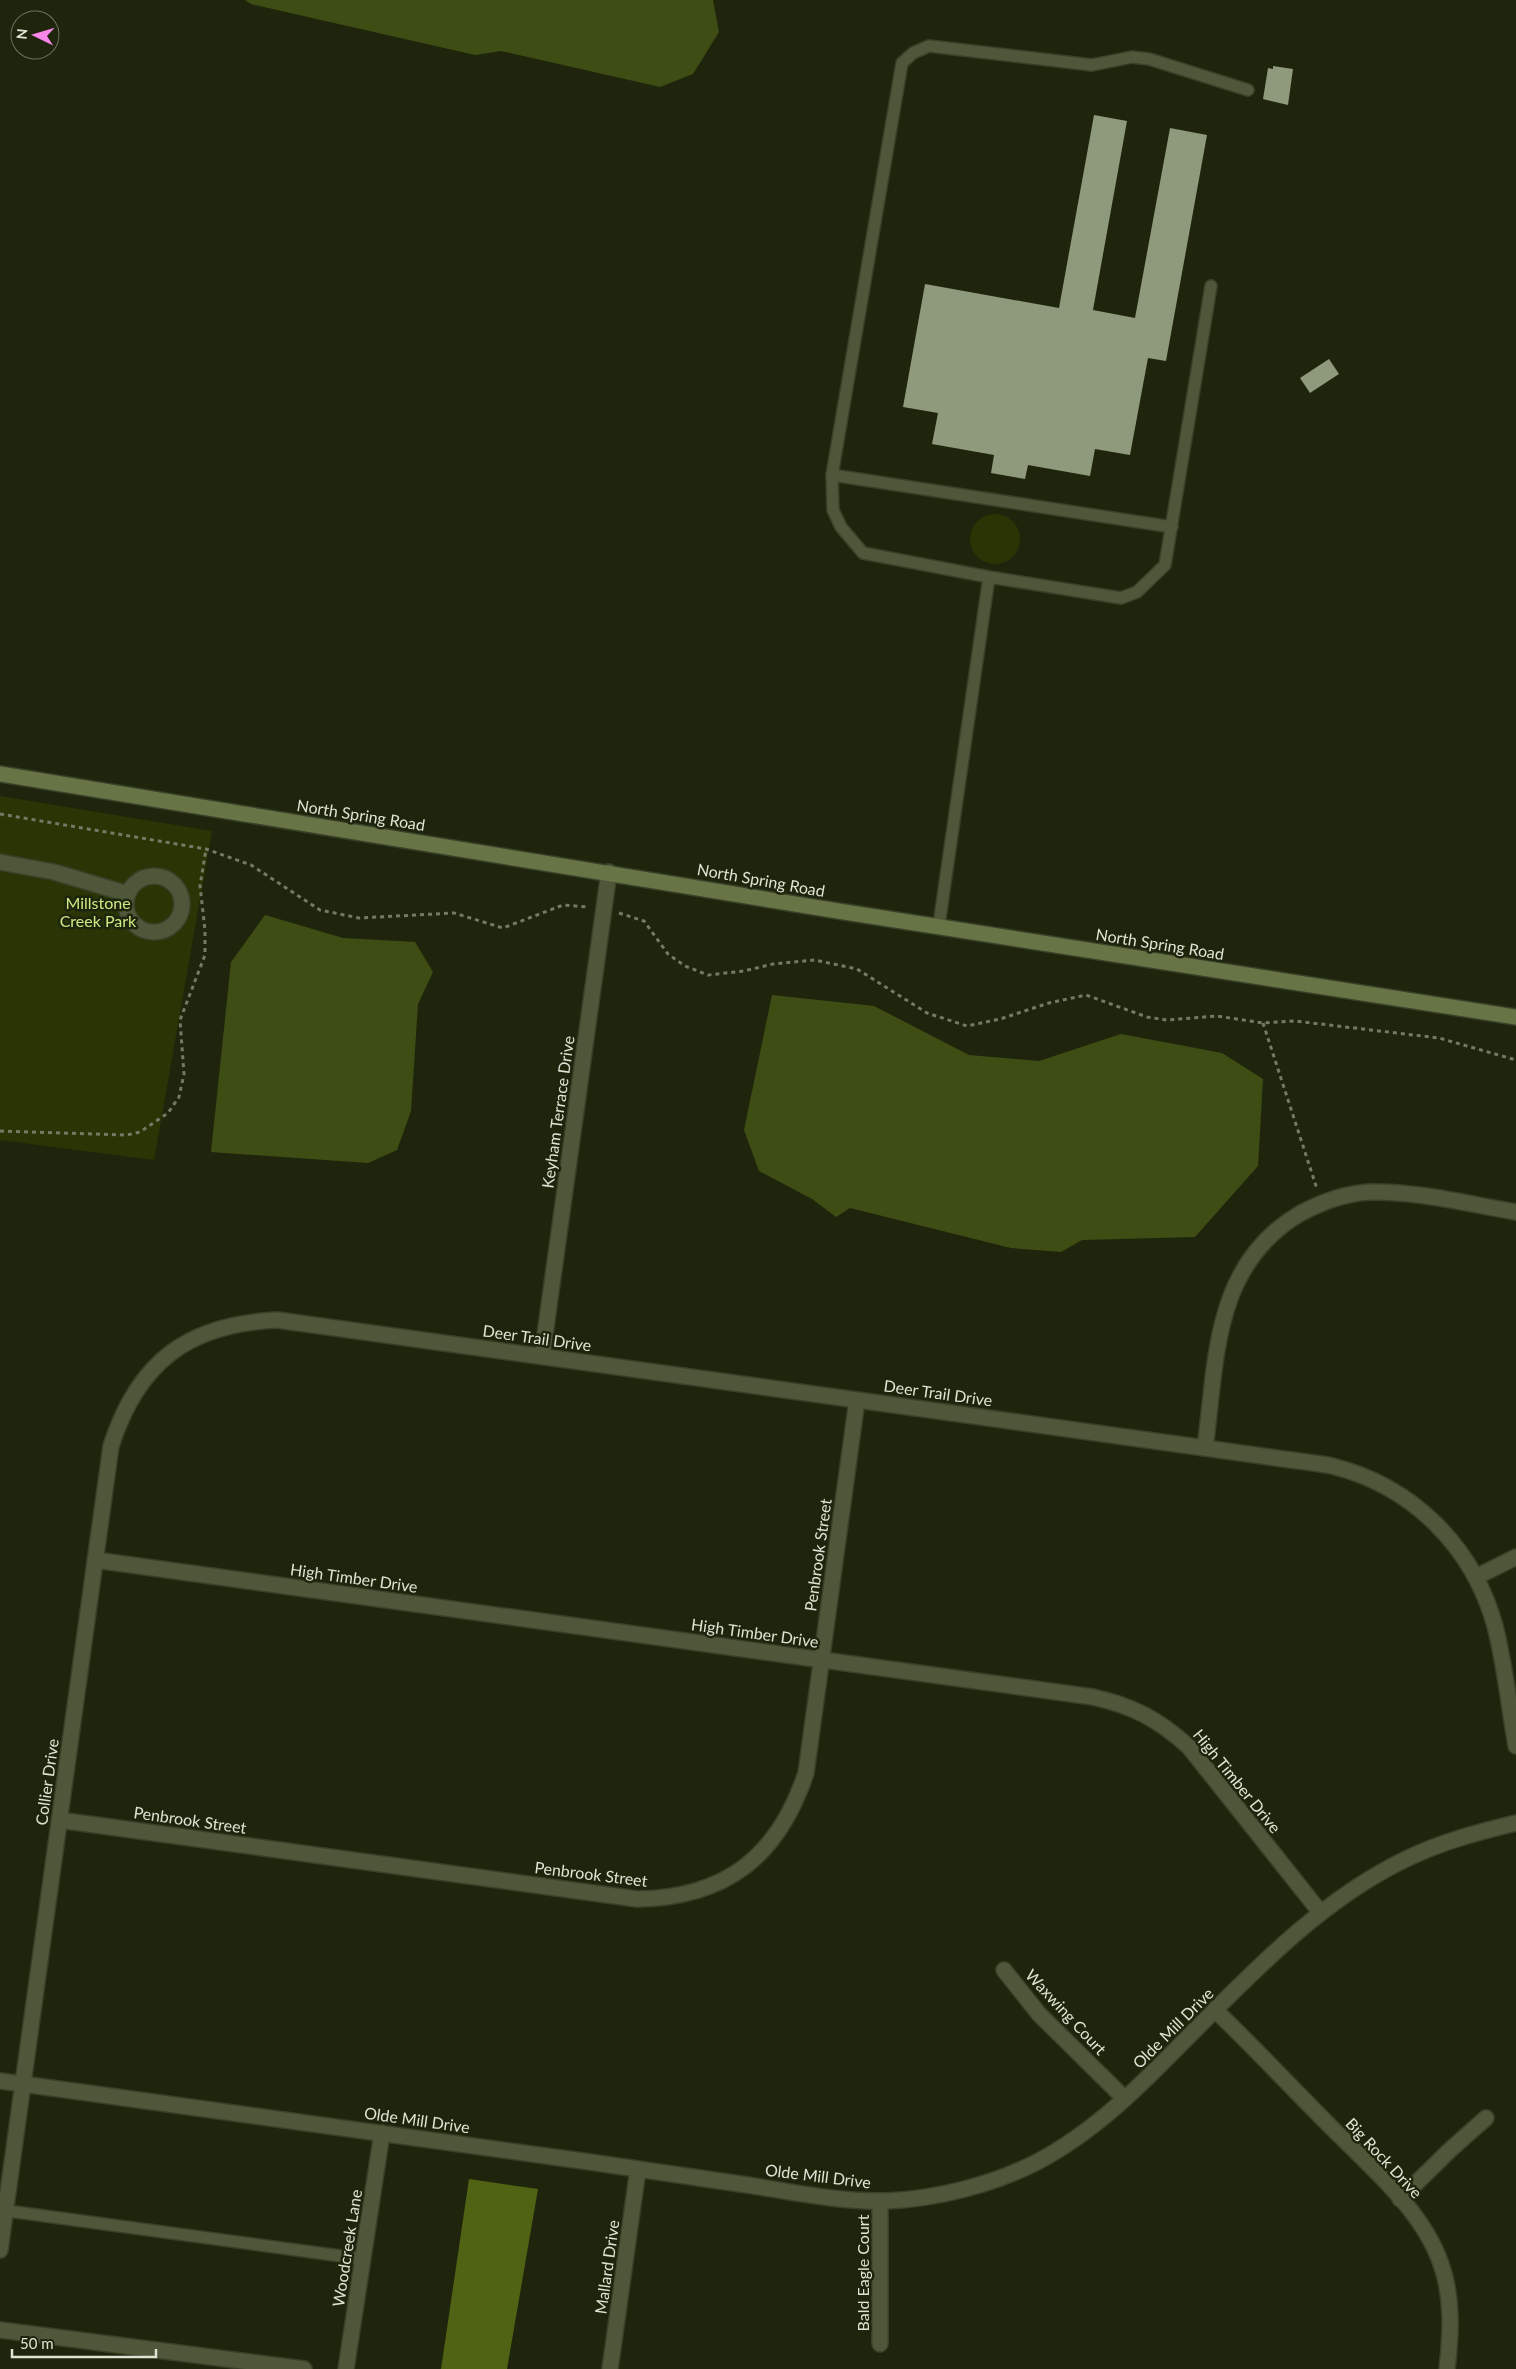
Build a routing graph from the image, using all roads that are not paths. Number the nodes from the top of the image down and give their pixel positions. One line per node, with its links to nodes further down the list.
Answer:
1 (1248, 90): 3 (lane)
2 (1211, 286): 4 (lane)
3 (832, 475): 4 (lane); 5 (lane)
4 (1172, 527): 5 (lane)
5 (989, 577): 10 (lane)
6 (0, 774): 8 (main road, North Spring Road)
7 (0, 862): 9 (street)
8 (609, 872): 10 (main road, North Spring Road); 14 (street, Keyham Terrace Drive)
9 (128, 894)
10 (939, 926): 11 (main road, North Spring Road)
11 (1516, 1017)
12 (1516, 1212): 16 (street)
13 (184, 1344): 14 (street, Deer Trail Drive); 18 (street, Collier Drive)
14 (542, 1356): 15 (street, Deer Trail Drive)
15 (858, 1400): 16 (street, Deer Trail Drive); 20 (street, Penbrook Street)
16 (1204, 1448): 19 (street, Deer Trail Drive)
17 (1516, 1557): 19 (street)
18 (95, 1560): 20 (street, High Timber Drive); 22 (street, Collier Drive)
19 (1476, 1577): 21 (street, Deer Trail Drive)
20 (822, 1660): 22 (street, Penbrook Street); 24 (street, High Timber Drive)
21 (1516, 1746)
22 (59, 1820): 28 (street, Collier Drive)
23 (1516, 1823): 24 (street, Olde Mill Drive)
24 (1320, 1912): 26 (street, Olde Mill Drive)
25 (1004, 1970): 29 (street, Waxwing Court)
26 (1216, 2010): 29 (street, Olde Mill Drive); 33 (street, Big Rock Drive)
27 (0, 2081): 28 (street, Olde Mill Drive)
28 (22, 2084): 31 (street, Olde Mill Drive); 35 (street, Collier Drive)
29 (1125, 2099): 34 (street, Olde Mill Drive)
30 (1486, 2118): 33 (street)
31 (382, 2133): 32 (street, Olde Mill Drive); 37 (street, Woodcreek Lane)
32 (638, 2169): 34 (street, Olde Mill Drive); 42 (street, Mallard Drive)
33 (1400, 2199): 43 (street, Big Rock Drive)
34 (880, 2201): 39 (street, Bald Eagle Court)
35 (3, 2211): 36 (street, Collier Drive); 37 (lane)
36 (0, 2250)
37 (363, 2259): 41 (street, Woodcreek Lane)
38 (0, 2330): 40 (street)
39 (880, 2344)
40 (304, 2369)
41 (346, 2369)
42 (610, 2369)
43 (1447, 2369)

